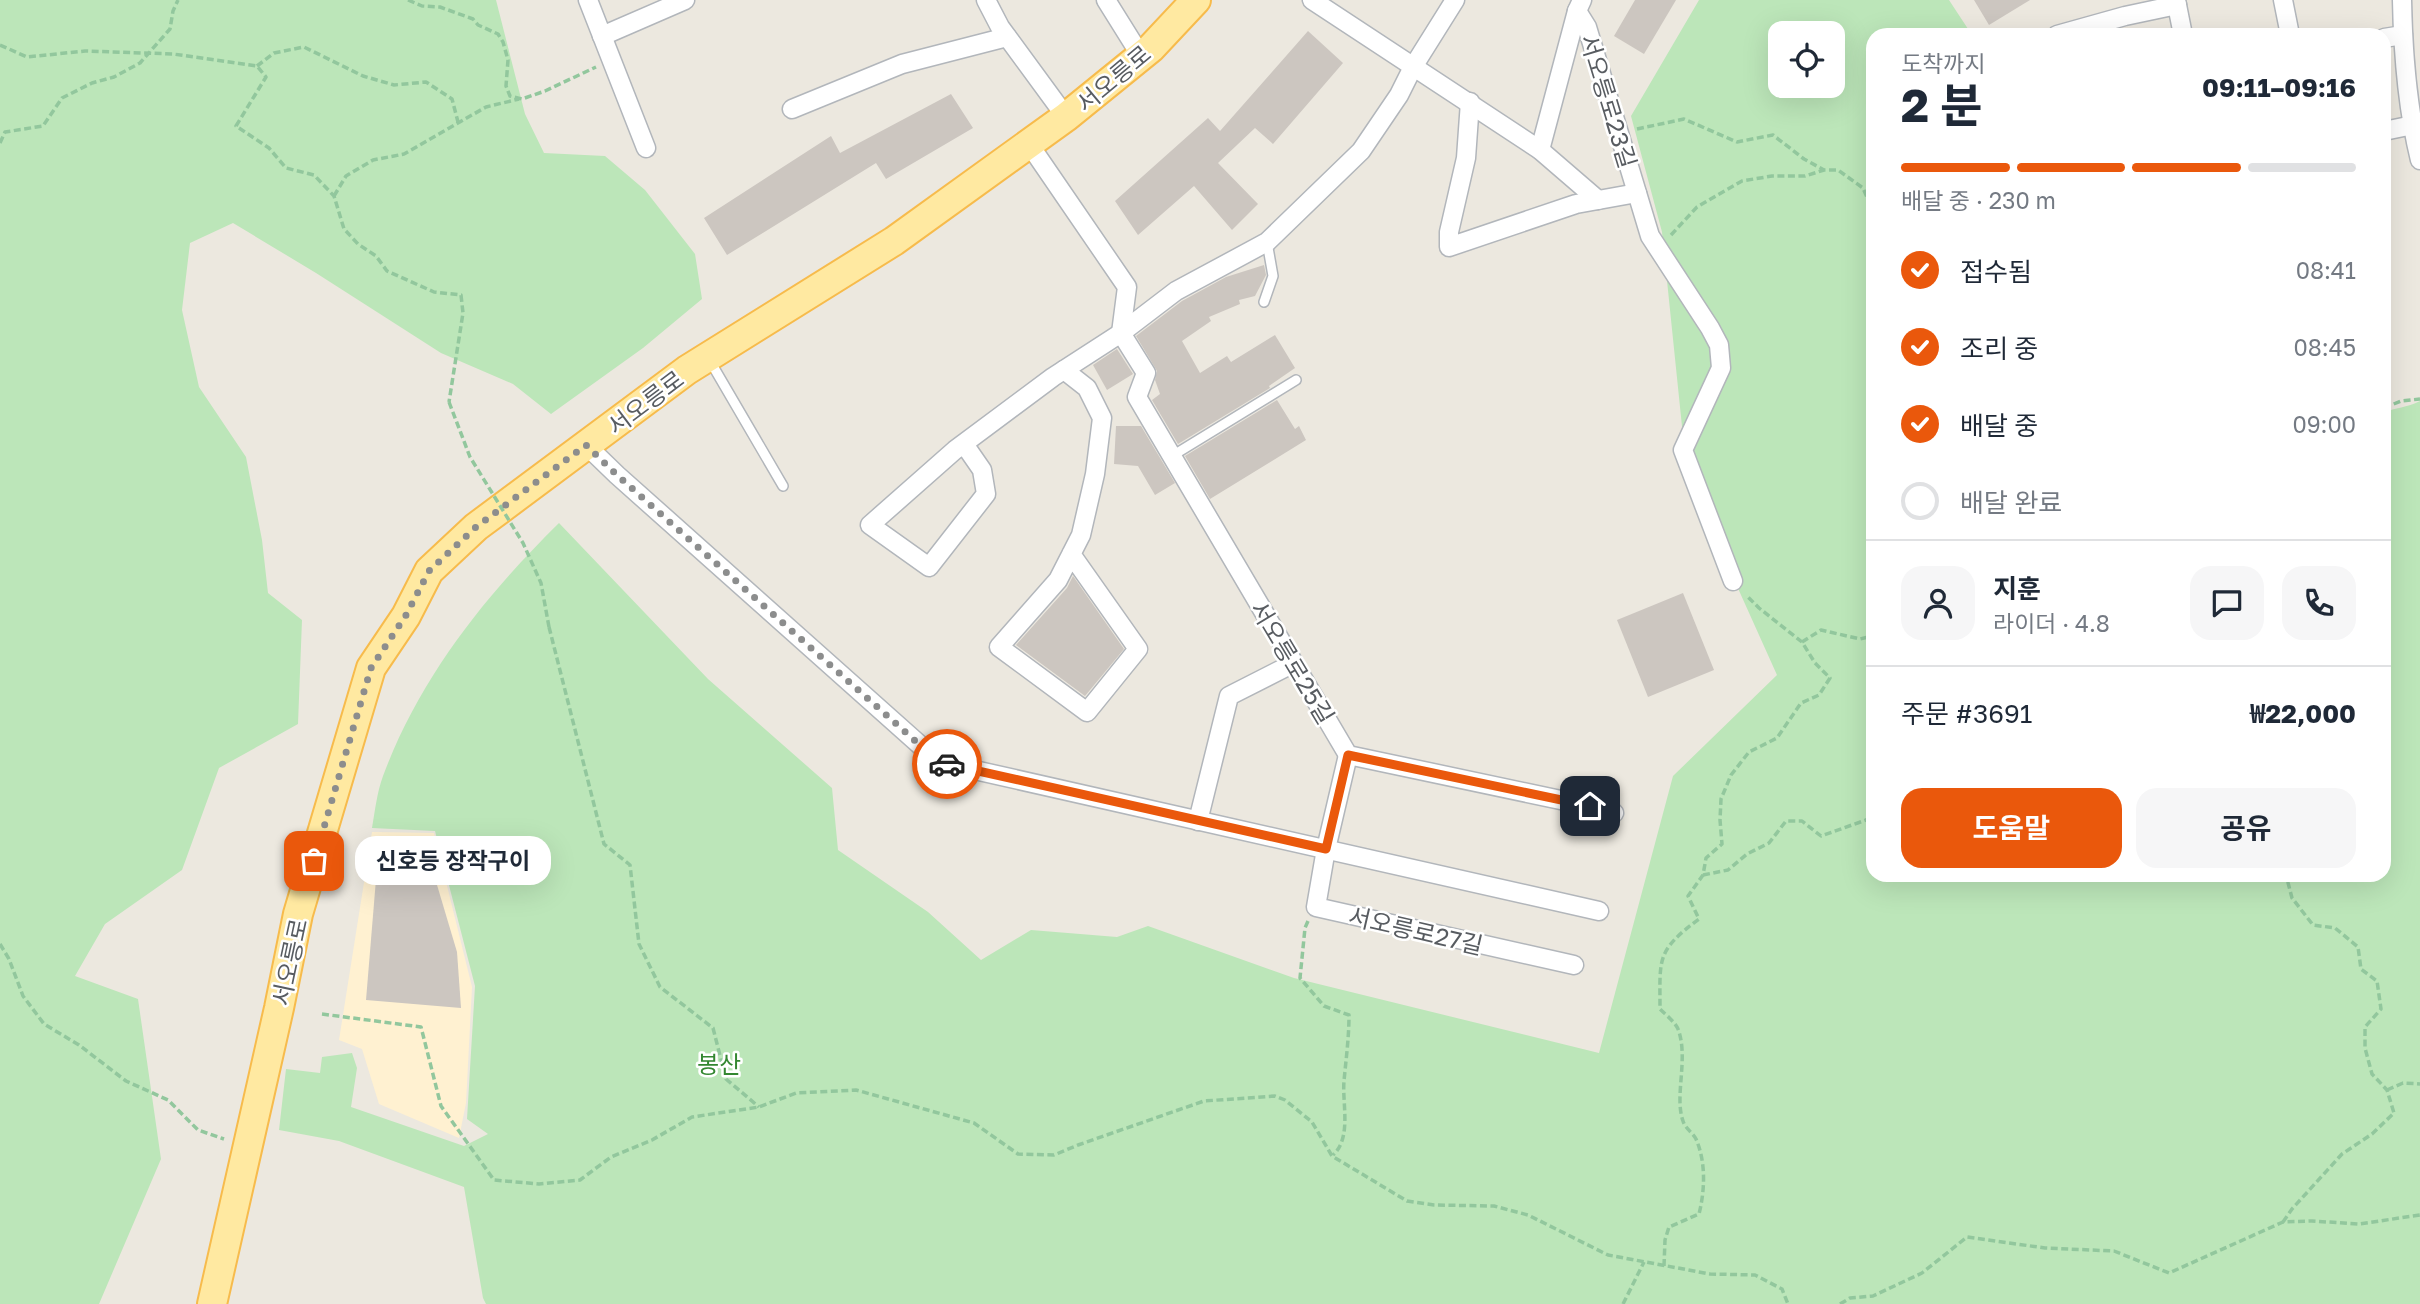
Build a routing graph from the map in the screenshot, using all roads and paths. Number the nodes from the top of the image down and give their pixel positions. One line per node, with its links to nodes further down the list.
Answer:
1 (178, 0): 22 (path)
2 (408, 0): 27 (path)
3 (588, 0): 18 (street)
4 (685, 0): 18 (street)
5 (986, 0): 19 (street)
6 (1106, 0): 23 (street)
7 (1196, 0): 23 (main road, 서오릉로)
8 (1312, 0): 26 (street, 서오릉로23길)
9 (1455, 0): 26 (street)
10 (2283, 0): 16 (street)
11 (2402, 0): 17 (street)
12 (2177, 3): 14 (street); 15 (street)
13 (1580, 6): 33 (street, 서오릉로23길); 38 (street, 서오릉로23길)
14 (2082, 28)
15 (2182, 28)
16 (2289, 28)
17 (2403, 35): 20 (street); 32 (street)
18 (601, 36): 24 (street)
19 (1007, 37): 29 (street); 30 (street)
20 (2391, 37)
21 (0, 45): 22 (path)
22 (149, 53): 25 (path); 35 (path)
23 (1140, 57): 30 (main road, 서오릉로)
24 (611, 60): 27 (path); 37 (street)
25 (257, 66): 31 (path); 43 (path)
26 (1413, 67): 28 (street, 서오릉로23길); 45 (street)
27 (522, 99): 31 (path)
28 (1470, 102): 38 (street, 서오릉로23길); 44 (street, 서오릉로23길)
29 (792, 109)
30 (1066, 117): 36 (main road, 서오릉로)
31 (458, 122): 43 (path)
32 (2413, 125): 34 (street); 39 (street)
33 (1618, 128): 40 (path); 41 (street, 서오릉로23길)
34 (2391, 130)
35 (0, 143)
36 (1029, 144): 48 (street); 49 (main road, 서오릉로)
37 (646, 148)
38 (1540, 150): 44 (street, 서오릉로23길)
39 (2420, 160)
40 (1824, 170): 42 (path); 46 (path)
41 (1637, 193): 44 (street, 서오릉로23길); 46 (street, 서오릉로23길)
42 (1866, 195)
43 (334, 196): 77 (path, bridge)
44 (1598, 200)
45 (1267, 242): 47 (lane); 48 (street)
46 (1659, 251): 59 (street, 서오릉로23길)
47 (1264, 302)
48 (1121, 333): 50 (street); 56 (street, 서오릉로25길)
49 (708, 357): 55 (main road, 서오릉로); 57 (lane, 서오릉로)
50 (1064, 370): 54 (street); 58 (street)
51 (1296, 380): 56 (lane)
52 (2420, 399): 53 (path)
53 (2391, 405)
54 (964, 444): 54 (street)
55 (586, 445): 66 (street); 84 (main road, 서오릉로)
56 (1172, 456): 62 (street, 서오릉로25길)
57 (783, 486)
58 (1071, 554): 58 (street)
59 (1733, 581): 61 (path)
60 (1866, 637): 61 (path)
61 (1802, 642): 68 (path)
62 (1294, 663): 63 (street, 서오릉로25길); 66 (street)
63 (1348, 755): 64 (street); 67 (street, 서오릉로27길)
64 (1614, 813)
65 (1866, 820): 68 (path)
66 (1198, 821): 67 (street)
67 (1326, 849): 70 (street, 서오릉로27길); 71 (street)
68 (1703, 875): 83 (path)
69 (2288, 882): 76 (path)
70 (1316, 907): 73 (street, 서오릉로27길); 79 (path)
71 (1599, 911)
72 (0, 944): 78 (path)
73 (1574, 965)
74 (322, 1014): 77 (path)
75 (2420, 1084): 76 (path)
76 (2387, 1090): 81 (path)
77 (759, 1107): 79 (path)
78 (226, 1139)
79 (1332, 1156): 82 (path)
80 (2420, 1215): 81 (path)
81 (2283, 1222): 87 (path)
82 (1644, 1262): 83 (path); 85 (path)
83 (1664, 1266): 86 (path)
84 (214, 1303)
85 (1623, 1304)
86 (1788, 1304)
87 (1840, 1304)

